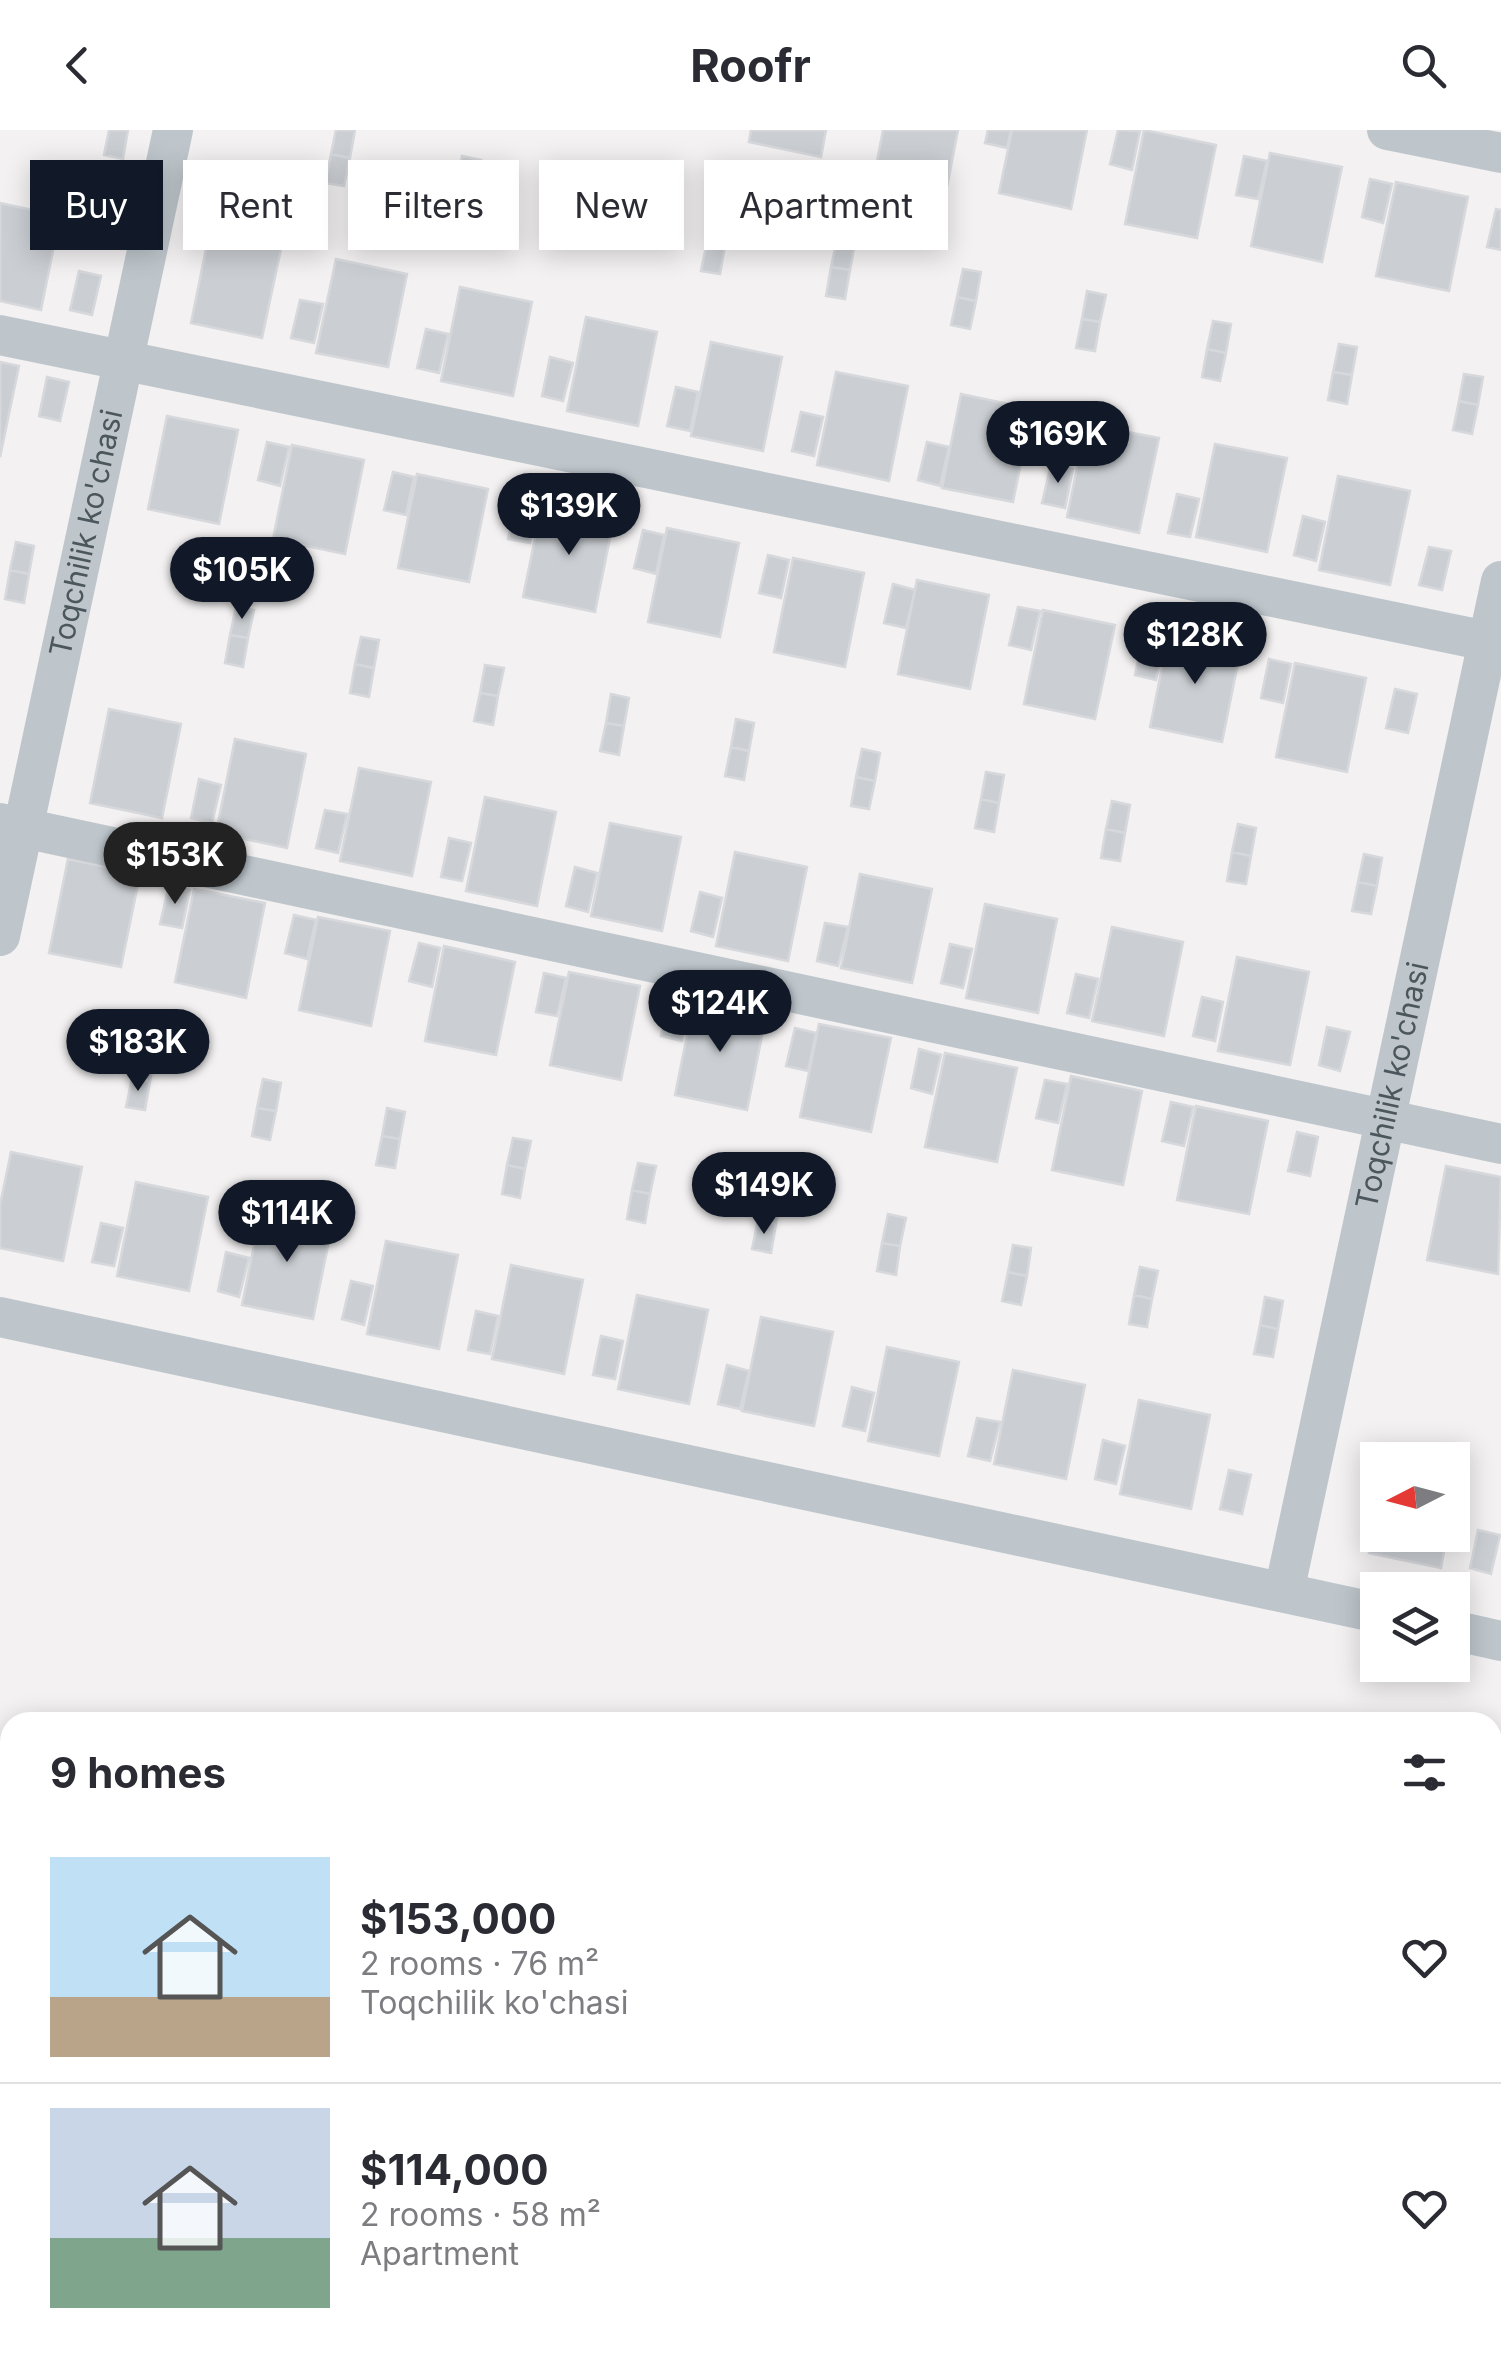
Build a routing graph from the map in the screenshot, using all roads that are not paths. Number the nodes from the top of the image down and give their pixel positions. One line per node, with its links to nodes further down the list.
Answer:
1 (173, 130): 5 (street, Toqchilik ko'chasi)
2 (1386, 130): 3 (street)
3 (1501, 153)
4 (0, 335): 5 (street)
5 (124, 362): 7 (street); 8 (street, Toqchilik ko'chasi)
6 (1501, 582): 7 (street, Toqchilik ko'chasi)
7 (1495, 643): 10 (street, Toqchilik ko'chasi)
8 (11, 825): 9 (street, Toqchilik ko'chasi); 10 (street)
9 (0, 936)
10 (1388, 1122): 11 (street); 13 (street, Toqchilik ko'chasi)
11 (1501, 1144)
12 (0, 1317): 13 (street)
13 (1284, 1592): 14 (street)
14 (1360, 1609)
15 (1470, 1634): 16 (street)
16 (1501, 1641)

